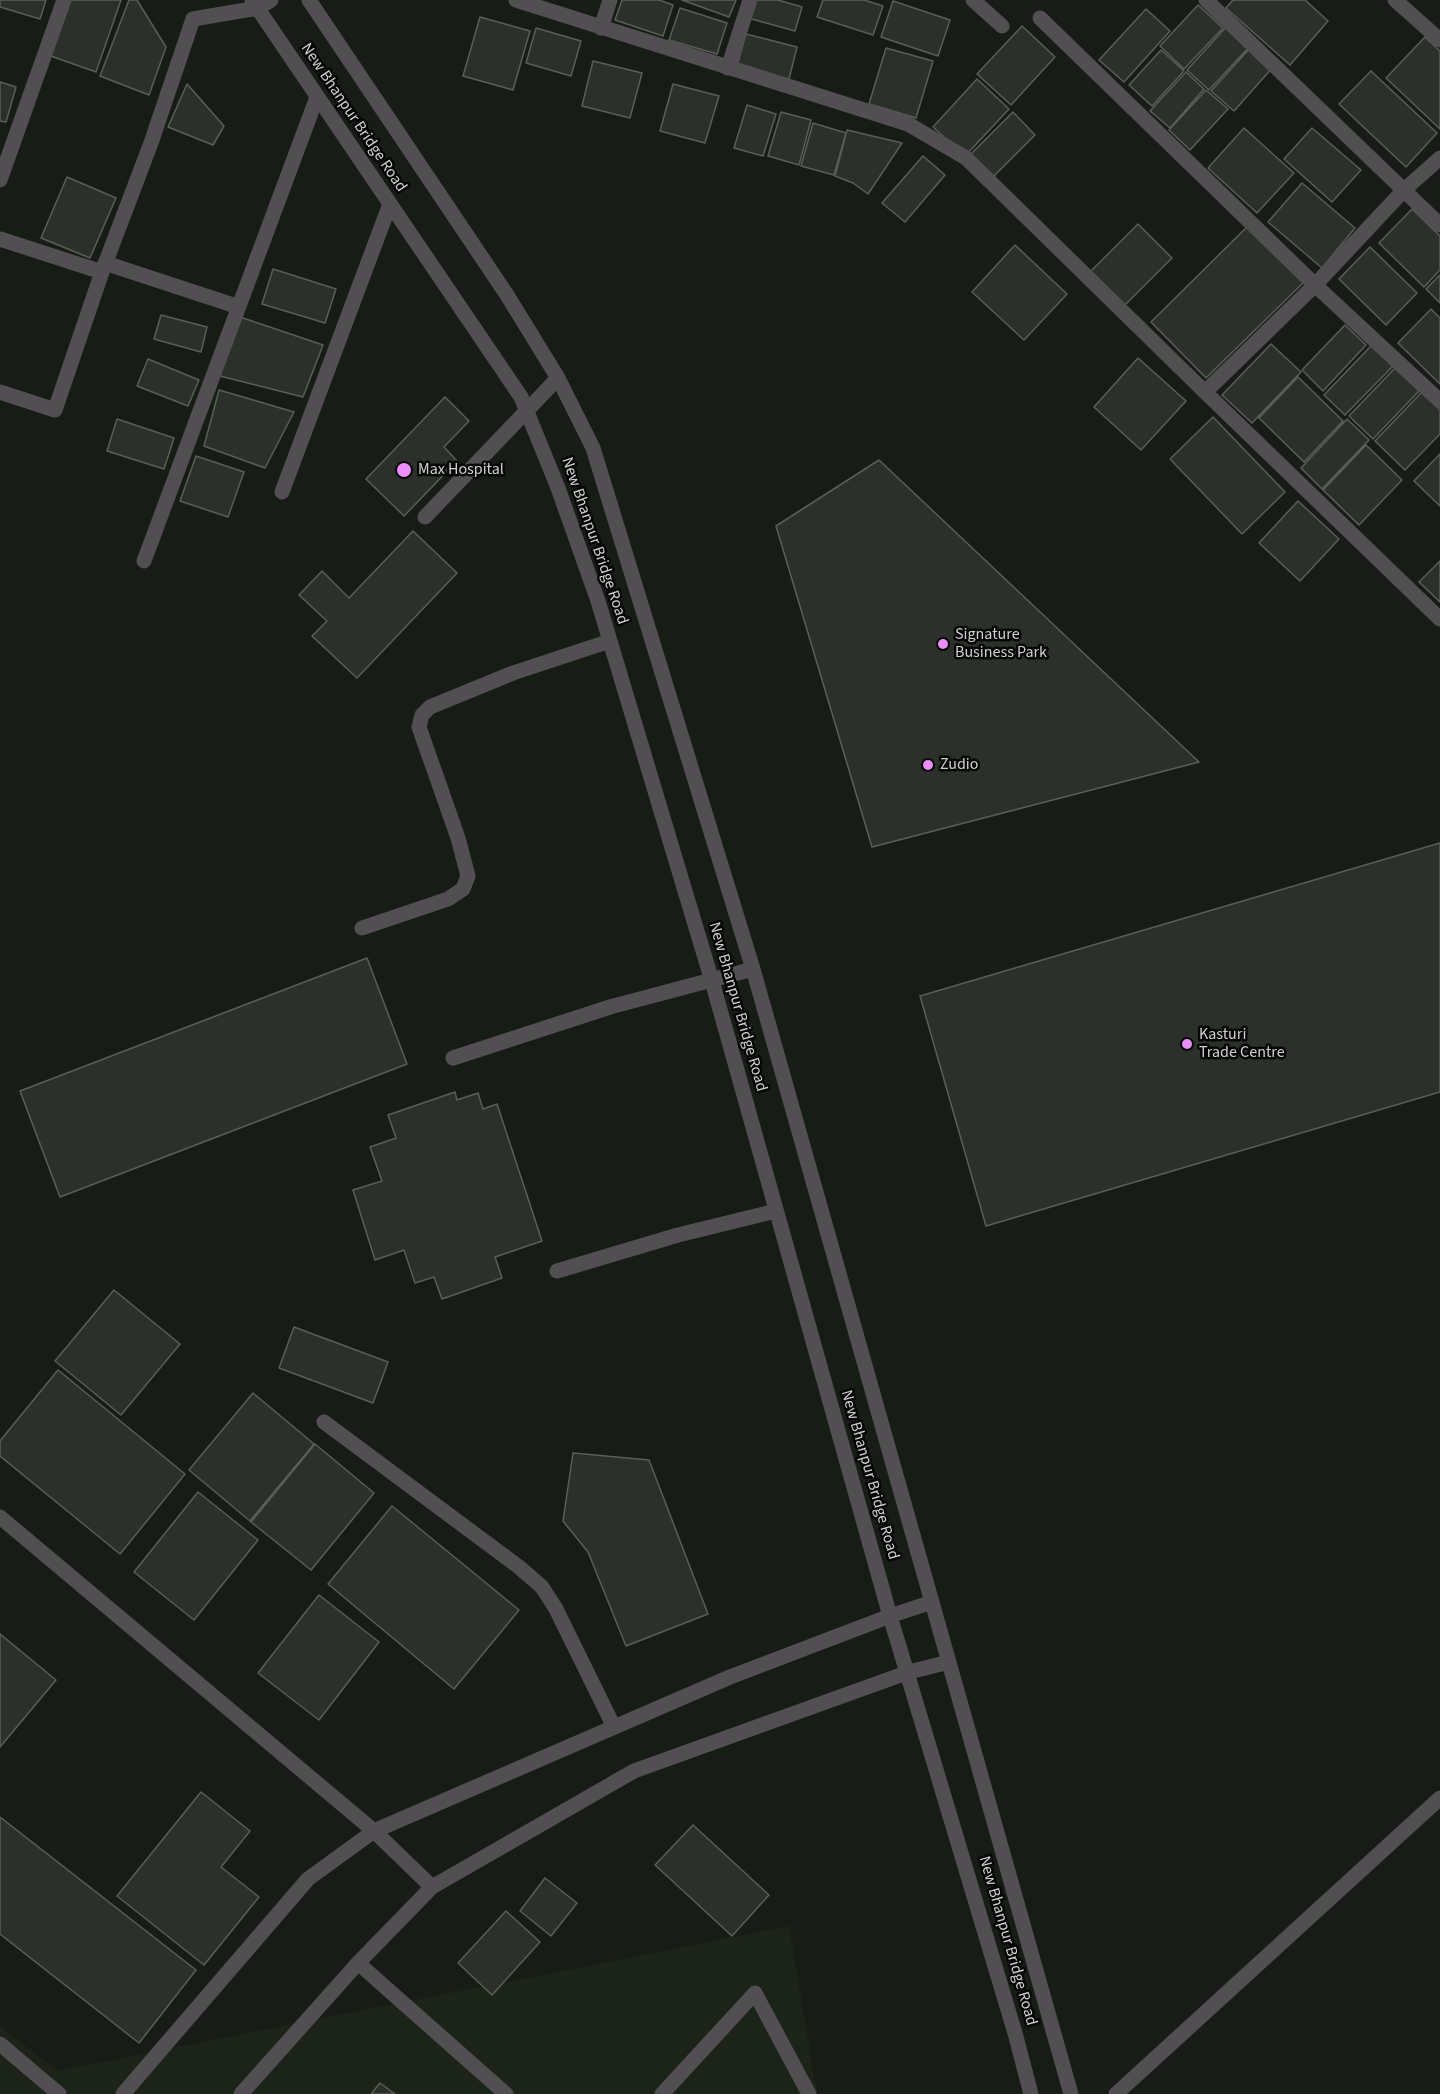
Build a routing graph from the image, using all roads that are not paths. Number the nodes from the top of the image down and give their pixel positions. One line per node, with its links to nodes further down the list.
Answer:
1 (64, 0): 18 (street)
2 (271, 0): 10 (street)
3 (309, 0): 26 (street, New Bhanpur Bridge Road)
4 (516, 0): 13 (street)
5 (610, 0): 13 (street)
6 (750, 0): 15 (street)
7 (973, 0): 12 (street)
8 (1206, 0): 19 (street)
9 (1395, 0): 14 (street)
10 (255, 4): 16 (street, New Bhanpur Bridge Road); 23 (street)
11 (1040, 18): 24 (street)
12 (1002, 26)
13 (601, 28): 15 (street)
14 (1440, 40)
15 (728, 68): 27 (street)
16 (317, 97): 20 (street, New Bhanpur Bridge Road); 25 (street)
17 (1440, 158): 19 (street)
18 (0, 180)
19 (1404, 190): 21 (street); 24 (street)
20 (390, 204): 30 (street, New Bhanpur Bridge Road); 31 (street)
21 (1440, 225)
22 (0, 239): 23 (street)
23 (103, 267): 25 (street); 28 (street)
24 (1315, 285): 27 (street); 29 (street)
25 (239, 307): 33 (street)
26 (558, 378): 30 (street); 37 (street, New Bhanpur Bridge Road)
27 (1205, 392): 34 (street)
28 (0, 393)
29 (1440, 401)
30 (527, 412): 32 (street); 35 (street, New Bhanpur Bridge Road)
31 (282, 492)
32 (425, 517)
33 (144, 561)
34 (1440, 619)
35 (610, 641): 36 (street); 38 (street, New Bhanpur Bridge Road)
36 (362, 928)
37 (753, 969): 38 (street); 44 (street, New Bhanpur Bridge Road)
38 (712, 981): 39 (street); 40 (street, New Bhanpur Bridge Road)
39 (453, 1058)
40 (776, 1211): 41 (street); 45 (street, New Bhanpur Bridge Road)
41 (557, 1271)
42 (324, 1422): 48 (street)
43 (0, 1517): 50 (street)
44 (932, 1602): 45 (street); 46 (street, New Bhanpur Bridge Road)
45 (890, 1616): 47 (street, New Bhanpur Bridge Road); 48 (street)
46 (949, 1662): 47 (street); 61 (street, New Bhanpur Bridge Road)
47 (909, 1672): 51 (street); 60 (street, New Bhanpur Bridge Road)
48 (614, 1727): 50 (street)
49 (1440, 1798): 62 (street)
50 (374, 1831): 51 (street); 55 (street)
51 (432, 1887): 52 (street)
52 (358, 1963): 56 (street); 57 (street)
53 (0, 2044): 54 (street)
54 (59, 2094)
55 (123, 2094)
56 (241, 2094)
57 (506, 2094)
58 (662, 2094): 59 (street)
59 (809, 2094)
60 (1032, 2094)
61 (1071, 2094)
62 (1116, 2094)

